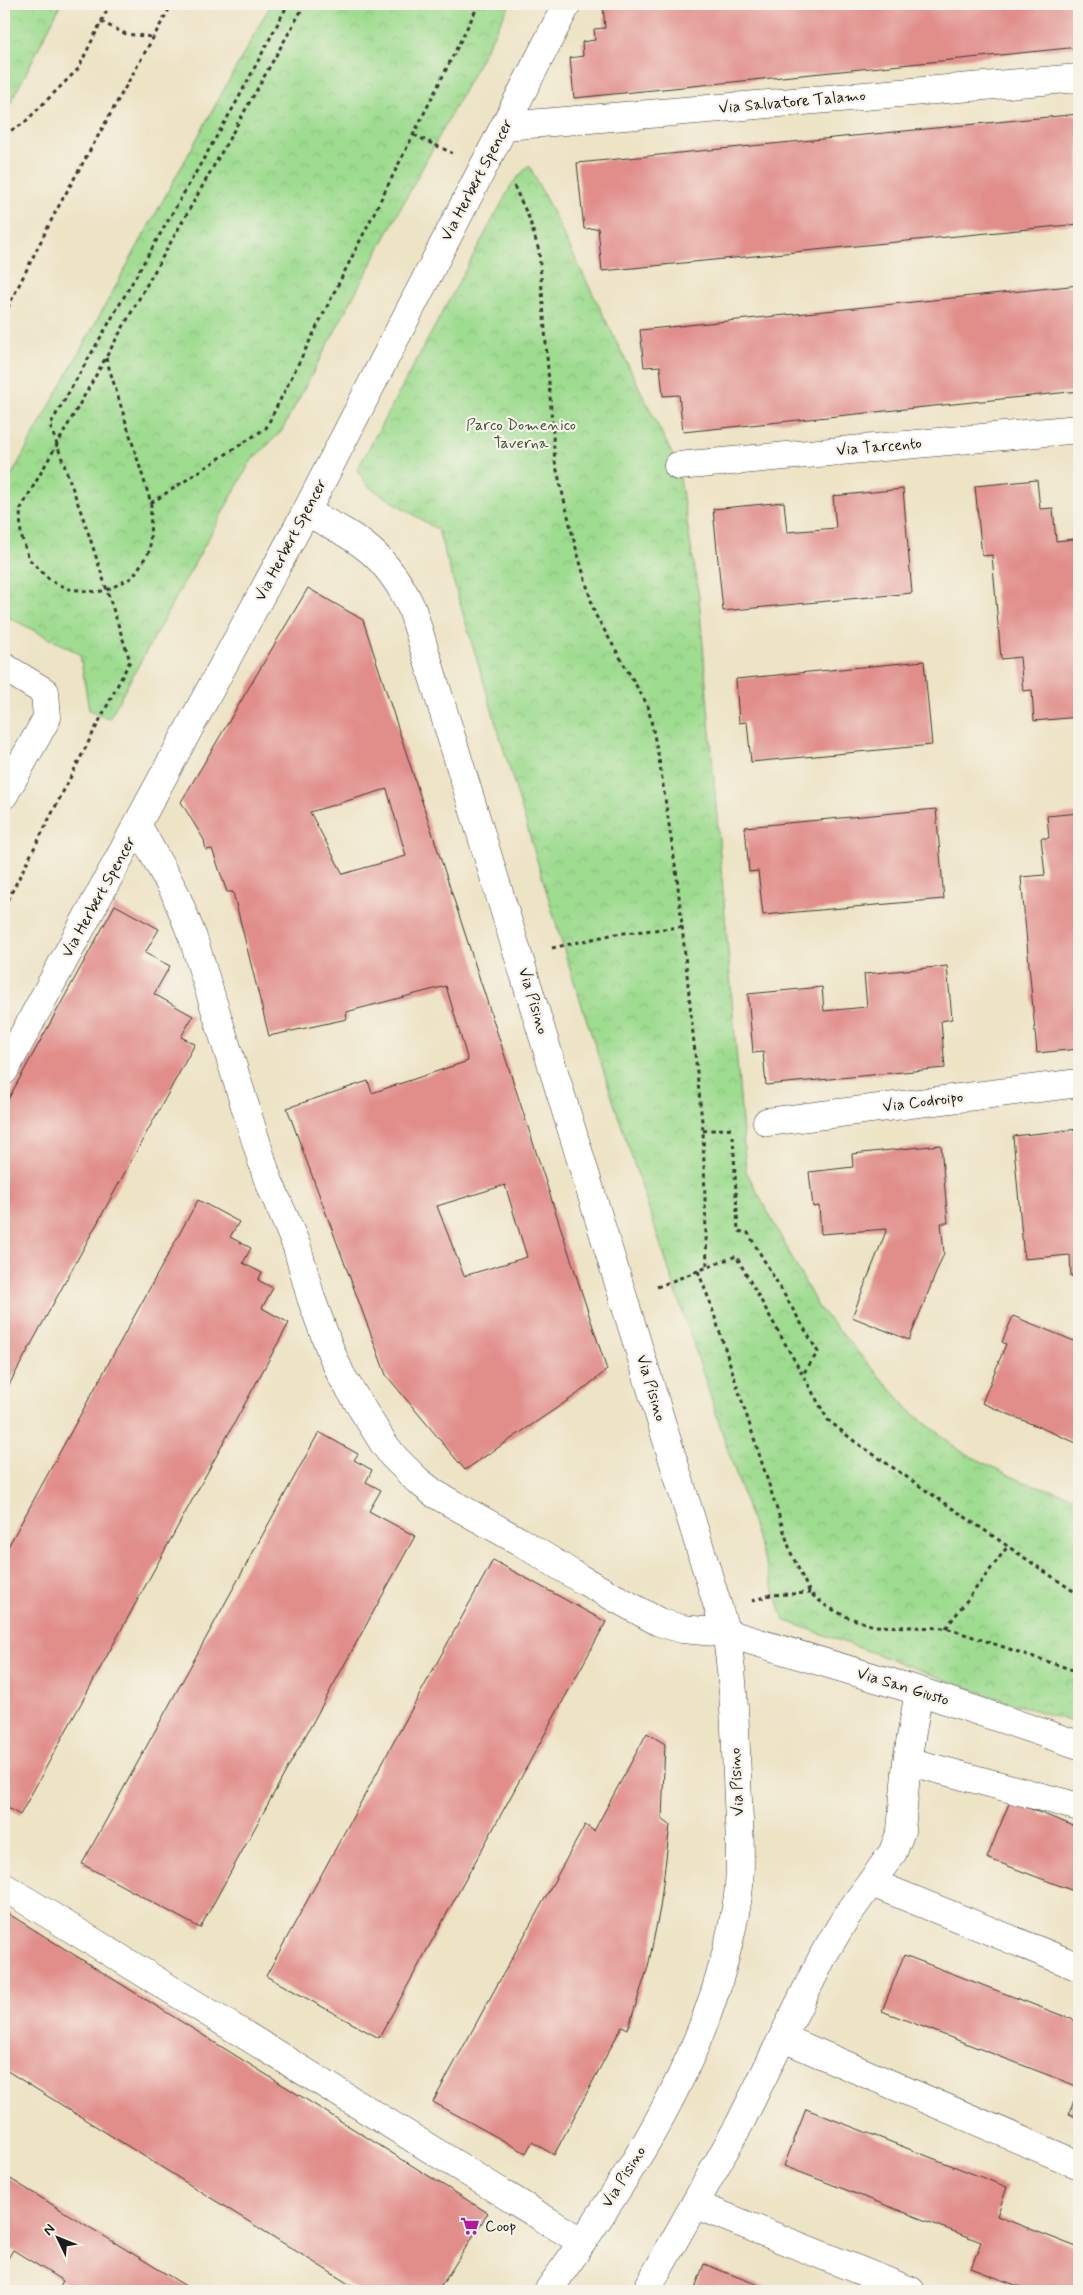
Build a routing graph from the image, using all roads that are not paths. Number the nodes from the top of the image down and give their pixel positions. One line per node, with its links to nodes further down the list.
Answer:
1 (567, 4): 3 (street, Via Herbert Spencer)
2 (1079, 78): 3 (street, Via Salvatore Talamo)
3 (505, 126): 6 (street, Via Herbert Spencer)
4 (1079, 428): 5 (street, Via Tarcento)
5 (678, 466)
6 (306, 512): 9 (street, Via Herbert Spencer); 13 (street, Via Pisino)
7 (4, 667): 8 (street)
8 (4, 795)
9 (138, 826): 10 (street, Via Herbert Spencer); 13 (street, Via San Giusto)
10 (4, 1071)
11 (1079, 1083): 12 (street, Via Codroipo)
12 (767, 1122)
13 (726, 1633): 14 (street, Via San Giusto); 24 (street, Via Pisino)
14 (919, 1691): 15 (street, Via San Giusto); 16 (street)
15 (1079, 1744)
16 (907, 1761): 17 (street); 18 (street)
17 (1079, 1807)
18 (872, 1883): 20 (street); 21 (street)
19 (4, 1887): 24 (street)
20 (1079, 1967)
21 (783, 2038): 22 (street); 23 (street)
22 (1079, 2164)
23 (696, 2205): 26 (street); 27 (street)
24 (582, 2242): 25 (street, Via Pisino)
25 (548, 2291)
26 (646, 2291)
27 (911, 2291)

